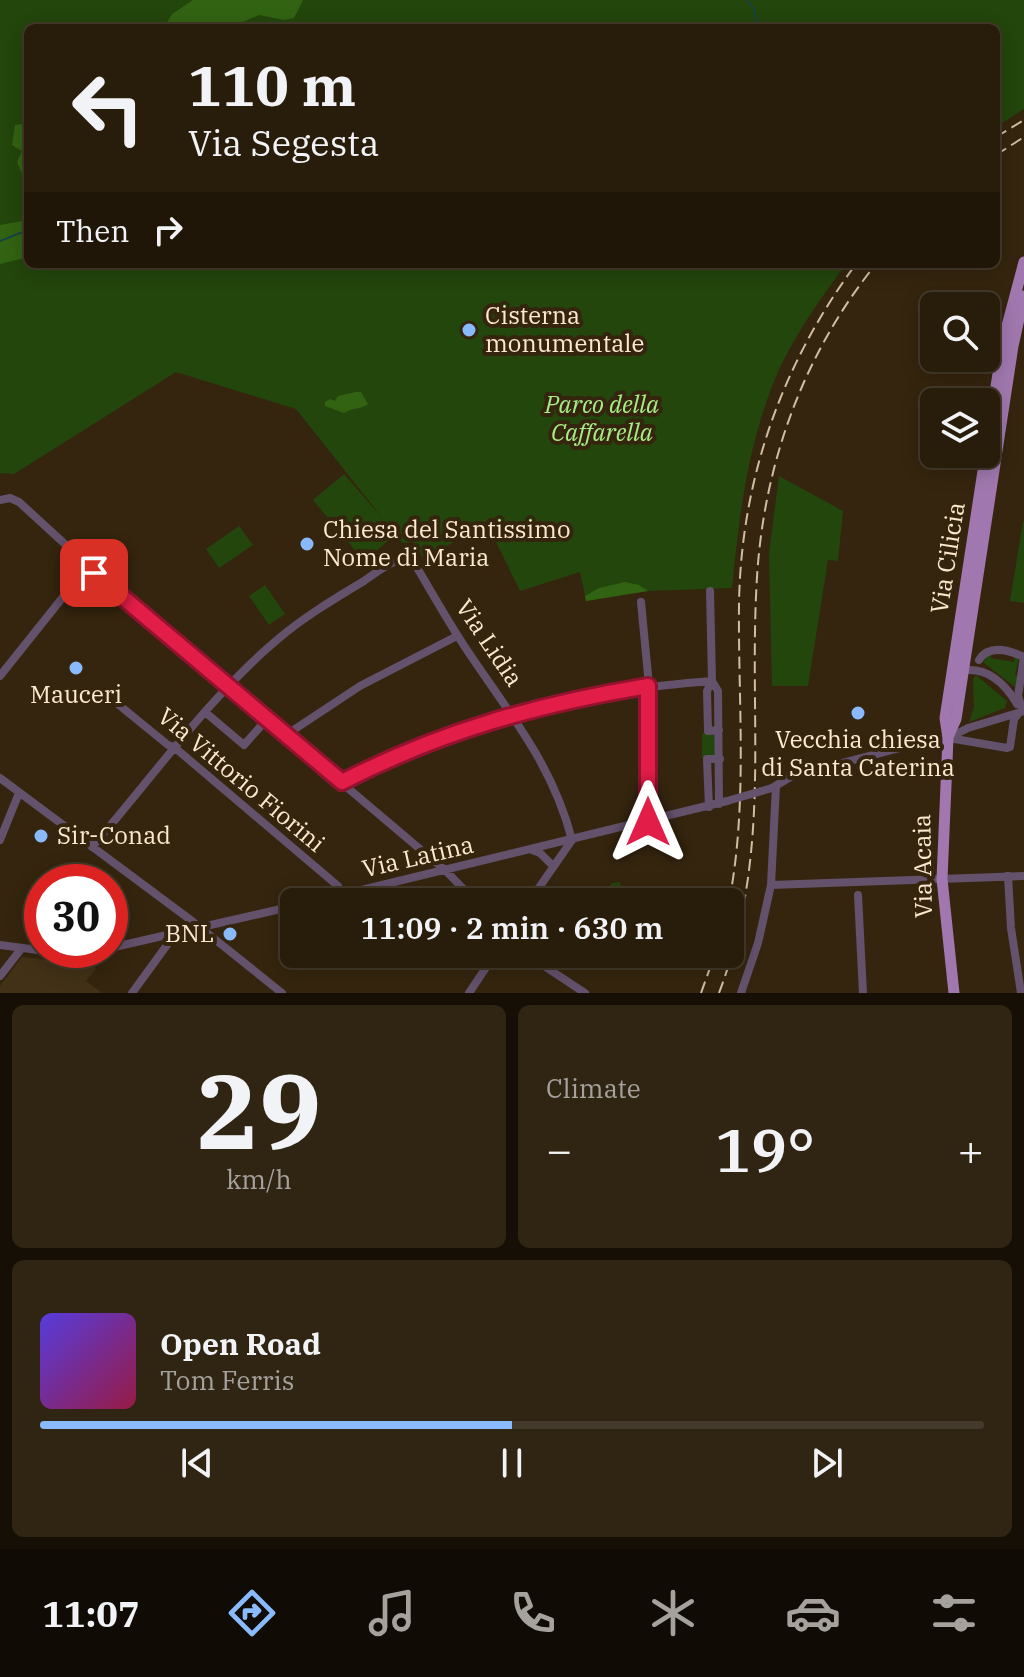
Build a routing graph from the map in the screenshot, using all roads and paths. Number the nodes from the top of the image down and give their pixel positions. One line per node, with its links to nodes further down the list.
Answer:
1 (1024, 262): 11 (main road, Via Cilicia)
2 (1024, 296): 7 (main road, Via Cilicia)
3 (0, 500): 4 (street)
4 (87, 567): 12 (street); 15 (street)
5 (710, 591): 13 (street)
6 (641, 602): 14 (street)
7 (969, 631): 9 (street); 11 (main road, Via Cilicia)
8 (457, 636): 15 (street, Via Lidia); 19 (street, Via Lidia); 21 (street)
9 (979, 660): 10 (street); 17 (street)
10 (988, 674): 11 (street); 17 (street)
11 (958, 675): 22 (main road, Via Acaia)
12 (0, 676)
13 (712, 681): 14 (street); 24 (street)
14 (648, 686): 19 (street); 31 (street)
15 (227, 687): 18 (street); 20 (street)
16 (119, 705): 23 (street, Via Vittorio Fiorini)
17 (1024, 711): 22 (street); 22 (street)
18 (205, 712): 20 (street); 23 (street)
19 (513, 713): 26 (street); 33 (street, Via Lidia)
20 (267, 719): 21 (street)
21 (286, 735): 26 (street)
22 (948, 738): 27 (street); 40 (main road, Via Acaia)
23 (174, 747): 34 (street); 42 (street, Via Vittorio Fiorini)
24 (720, 759): 29 (street); 30 (street)
25 (0, 778): 28 (street)
26 (342, 782): 37 (street)
27 (774, 787): 29 (street, bridge); 41 (street)
28 (19, 793): 32 (street); 34 (street)
29 (723, 803): 30 (street)
30 (709, 807): 31 (street)
31 (648, 822): 33 (street)
32 (0, 840)
33 (572, 840): 35 (street, Via Latina); 36 (street)
34 (92, 847): 48 (street)
35 (532, 850): 36 (street); 37 (street, Via Latina)
36 (553, 866): 45 (street)
37 (446, 871): 43 (street, Via Latina); 44 (street)
38 (1008, 876): 39 (street); 40 (street); 64 (street)
39 (1024, 876)
40 (942, 879): 41 (street); 63 (main road, Via Acaia)
41 (771, 885): 61 (street)
42 (338, 886)
43 (373, 888)
44 (462, 888)
45 (538, 888)
46 (858, 895): 62 (street)
47 (280, 909): 48 (street)
48 (198, 929): 49 (street); 58 (street)
49 (176, 934): 50 (street); 57 (street)
50 (128, 944)
51 (0, 945): 52 (street)
52 (21, 949): 53 (street); 56 (street)
53 (24, 949)
54 (486, 968): 59 (street)
55 (547, 968): 60 (street)
56 (0, 976)
57 (132, 993)
58 (282, 993)
59 (469, 993)
60 (585, 993)
61 (741, 993)
62 (863, 993)
63 (954, 993)
64 (1021, 993)

